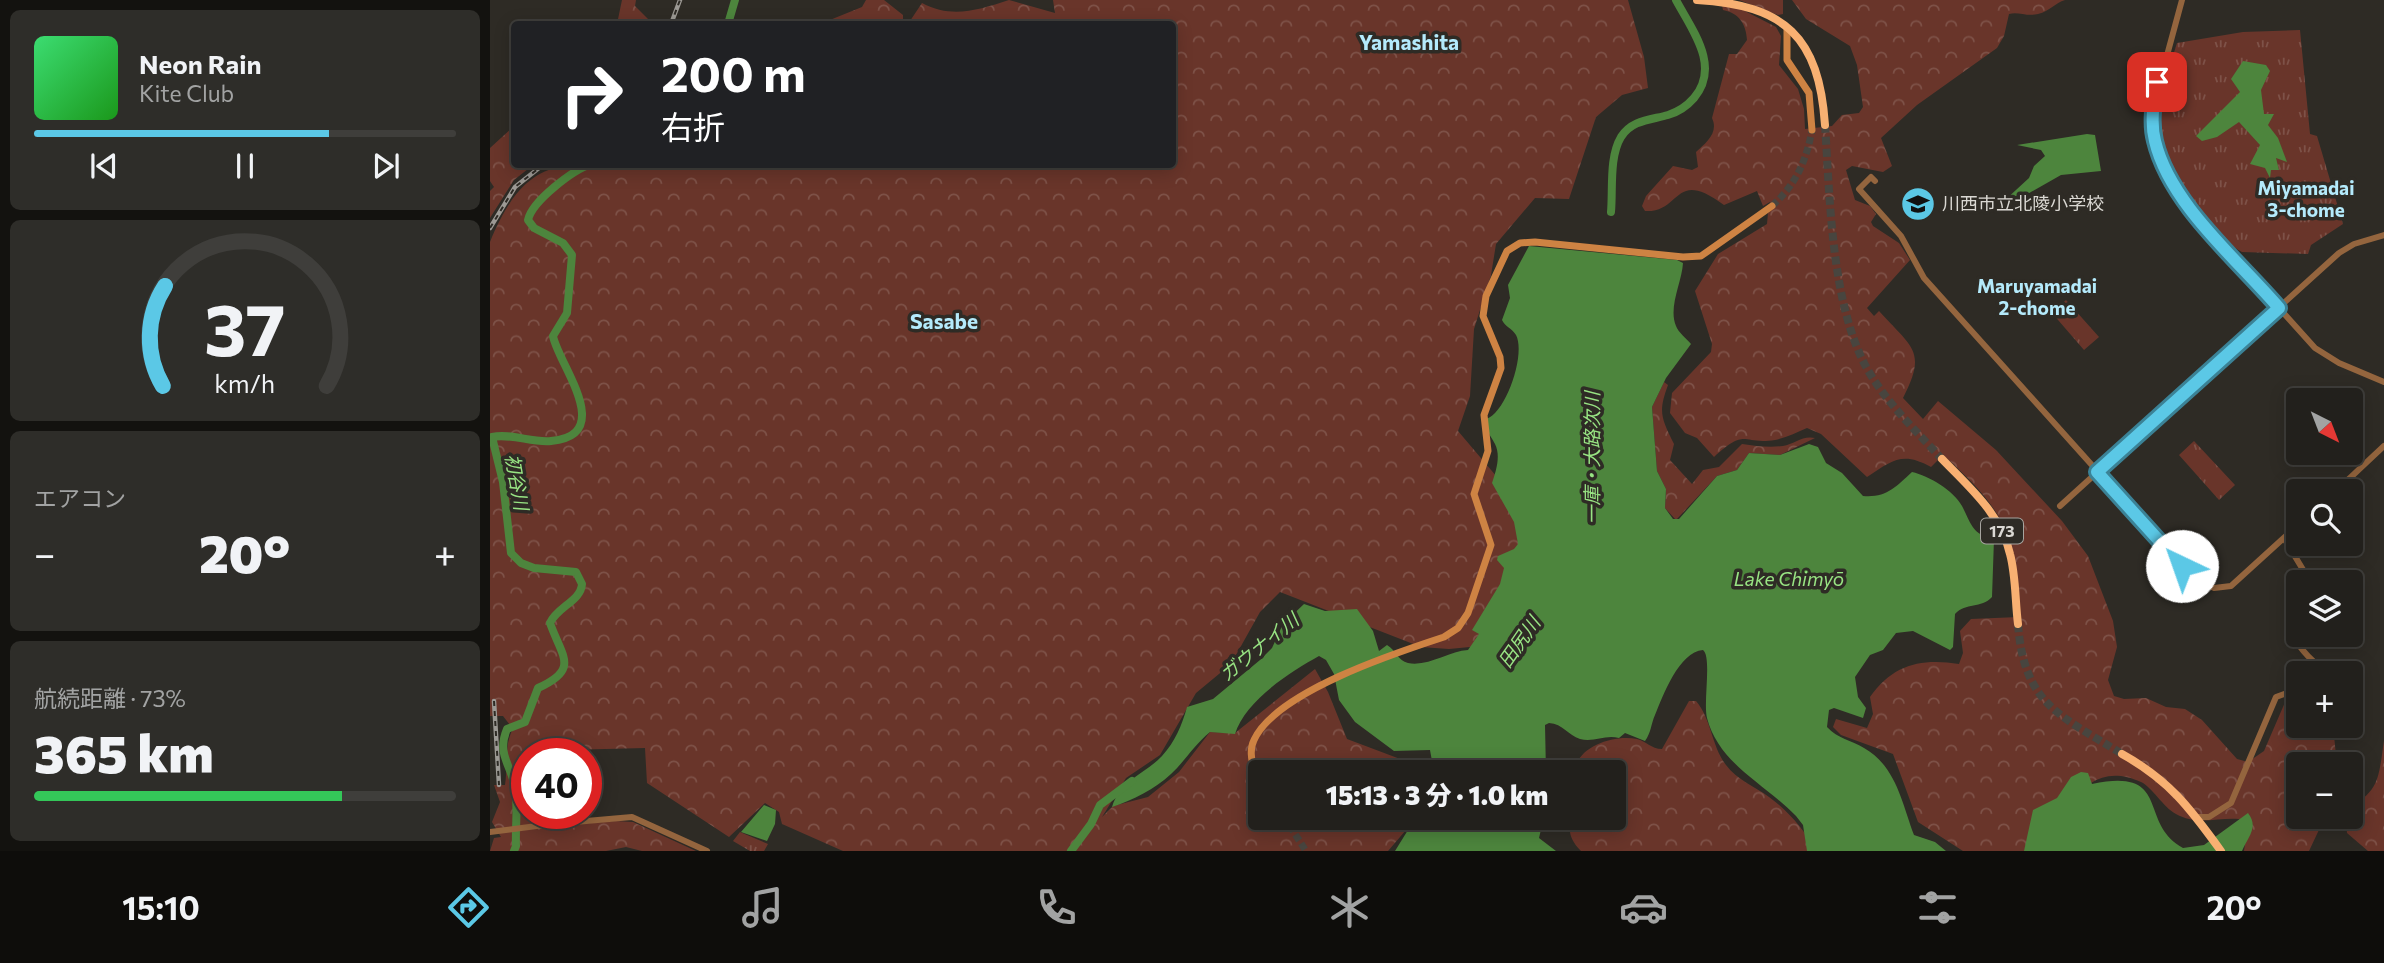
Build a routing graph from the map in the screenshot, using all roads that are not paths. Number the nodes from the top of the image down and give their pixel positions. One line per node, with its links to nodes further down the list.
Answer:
1 (1697, 0): 3 (highway)
2 (2182, 0): 9 (street)
3 (1787, 28): 4 (highway); 5 (main road)
4 (1825, 125)
5 (1812, 130)
6 (1875, 181): 13 (street)
7 (1772, 206): 23 (main road)
8 (2384, 235): 9 (street)
9 (2279, 308): 10 (street); 13 (street)
10 (2384, 382)
11 (2384, 446): 14 (street)
12 (1942, 459): 18 (highway, 173)
13 (2097, 472): 15 (street); 16 (street)
14 (2349, 479)
15 (2060, 506)
16 (2284, 538): 17 (street)
17 (2303, 570)
18 (2018, 624)
19 (2299, 647): 20 (street)
20 (2313, 661)
21 (2286, 693): 24 (street)
22 (2122, 754): 24 (highway)
23 (1252, 760)
24 (2197, 817): 27 (highway)
25 (490, 832): 26 (street, bridge)
26 (708, 851)
27 (2221, 851)

